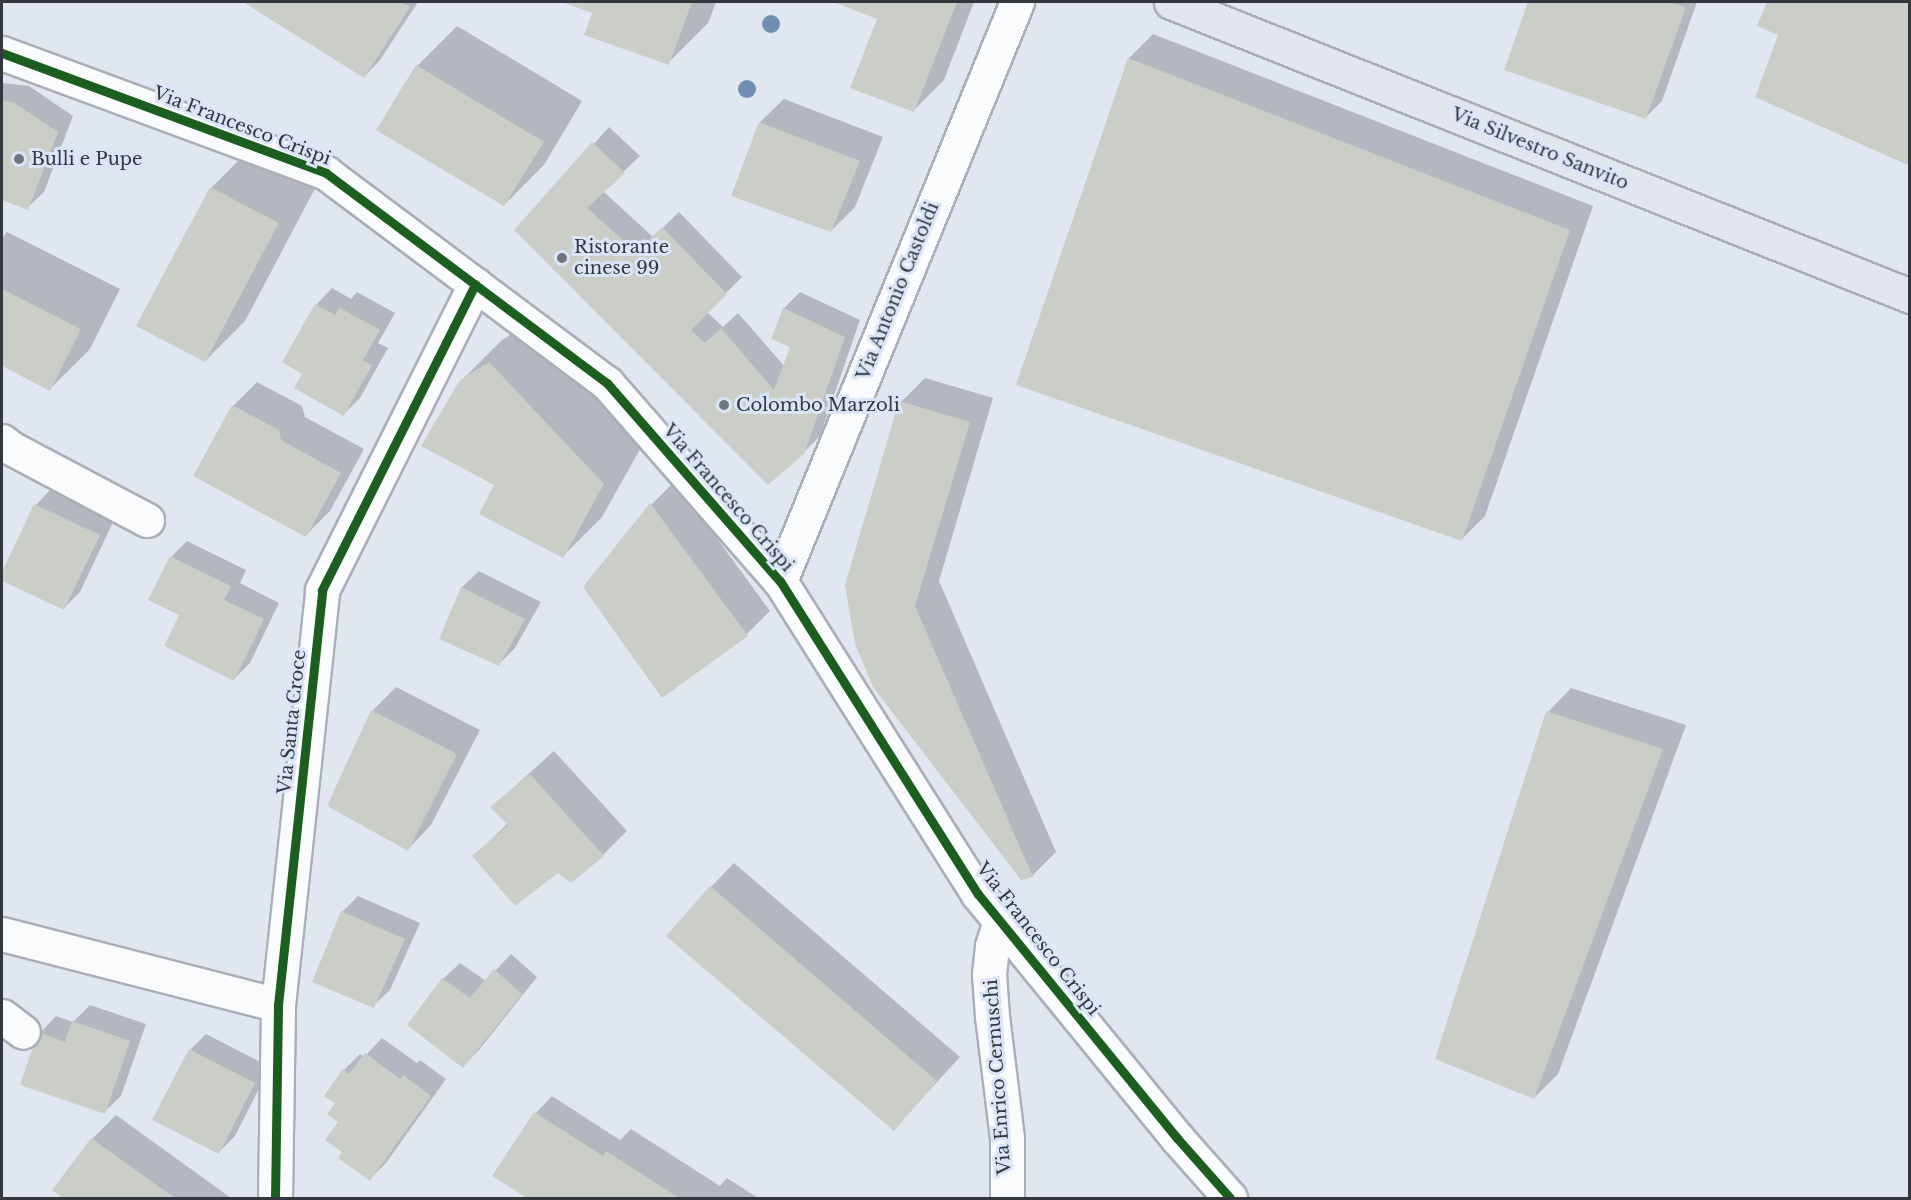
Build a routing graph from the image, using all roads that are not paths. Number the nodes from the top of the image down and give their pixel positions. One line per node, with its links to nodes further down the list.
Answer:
1 (1017, 2): 8 (street, Via Antonio Castoldi)
2 (1171, 2): 5 (main road, Via Silvestro Sanvito)
3 (2, 53): 4 (street, Via Francesco Crispi)
4 (475, 284): 8 (street, Via Francesco Crispi); 11 (street, Via Santa Croce)
5 (1910, 296)
6 (2, 441): 7 (street)
7 (147, 520)
8 (780, 581): 9 (street, Via Francesco Crispi)
9 (1000, 921): 13 (street, Via Enrico Cernuschi); 14 (street, Via Francesco Crispi)
10 (2, 934): 11 (street)
11 (278, 1005): 12 (street, Via Santa Croce)
12 (275, 1198)
13 (1006, 1198)
14 (1230, 1198)

